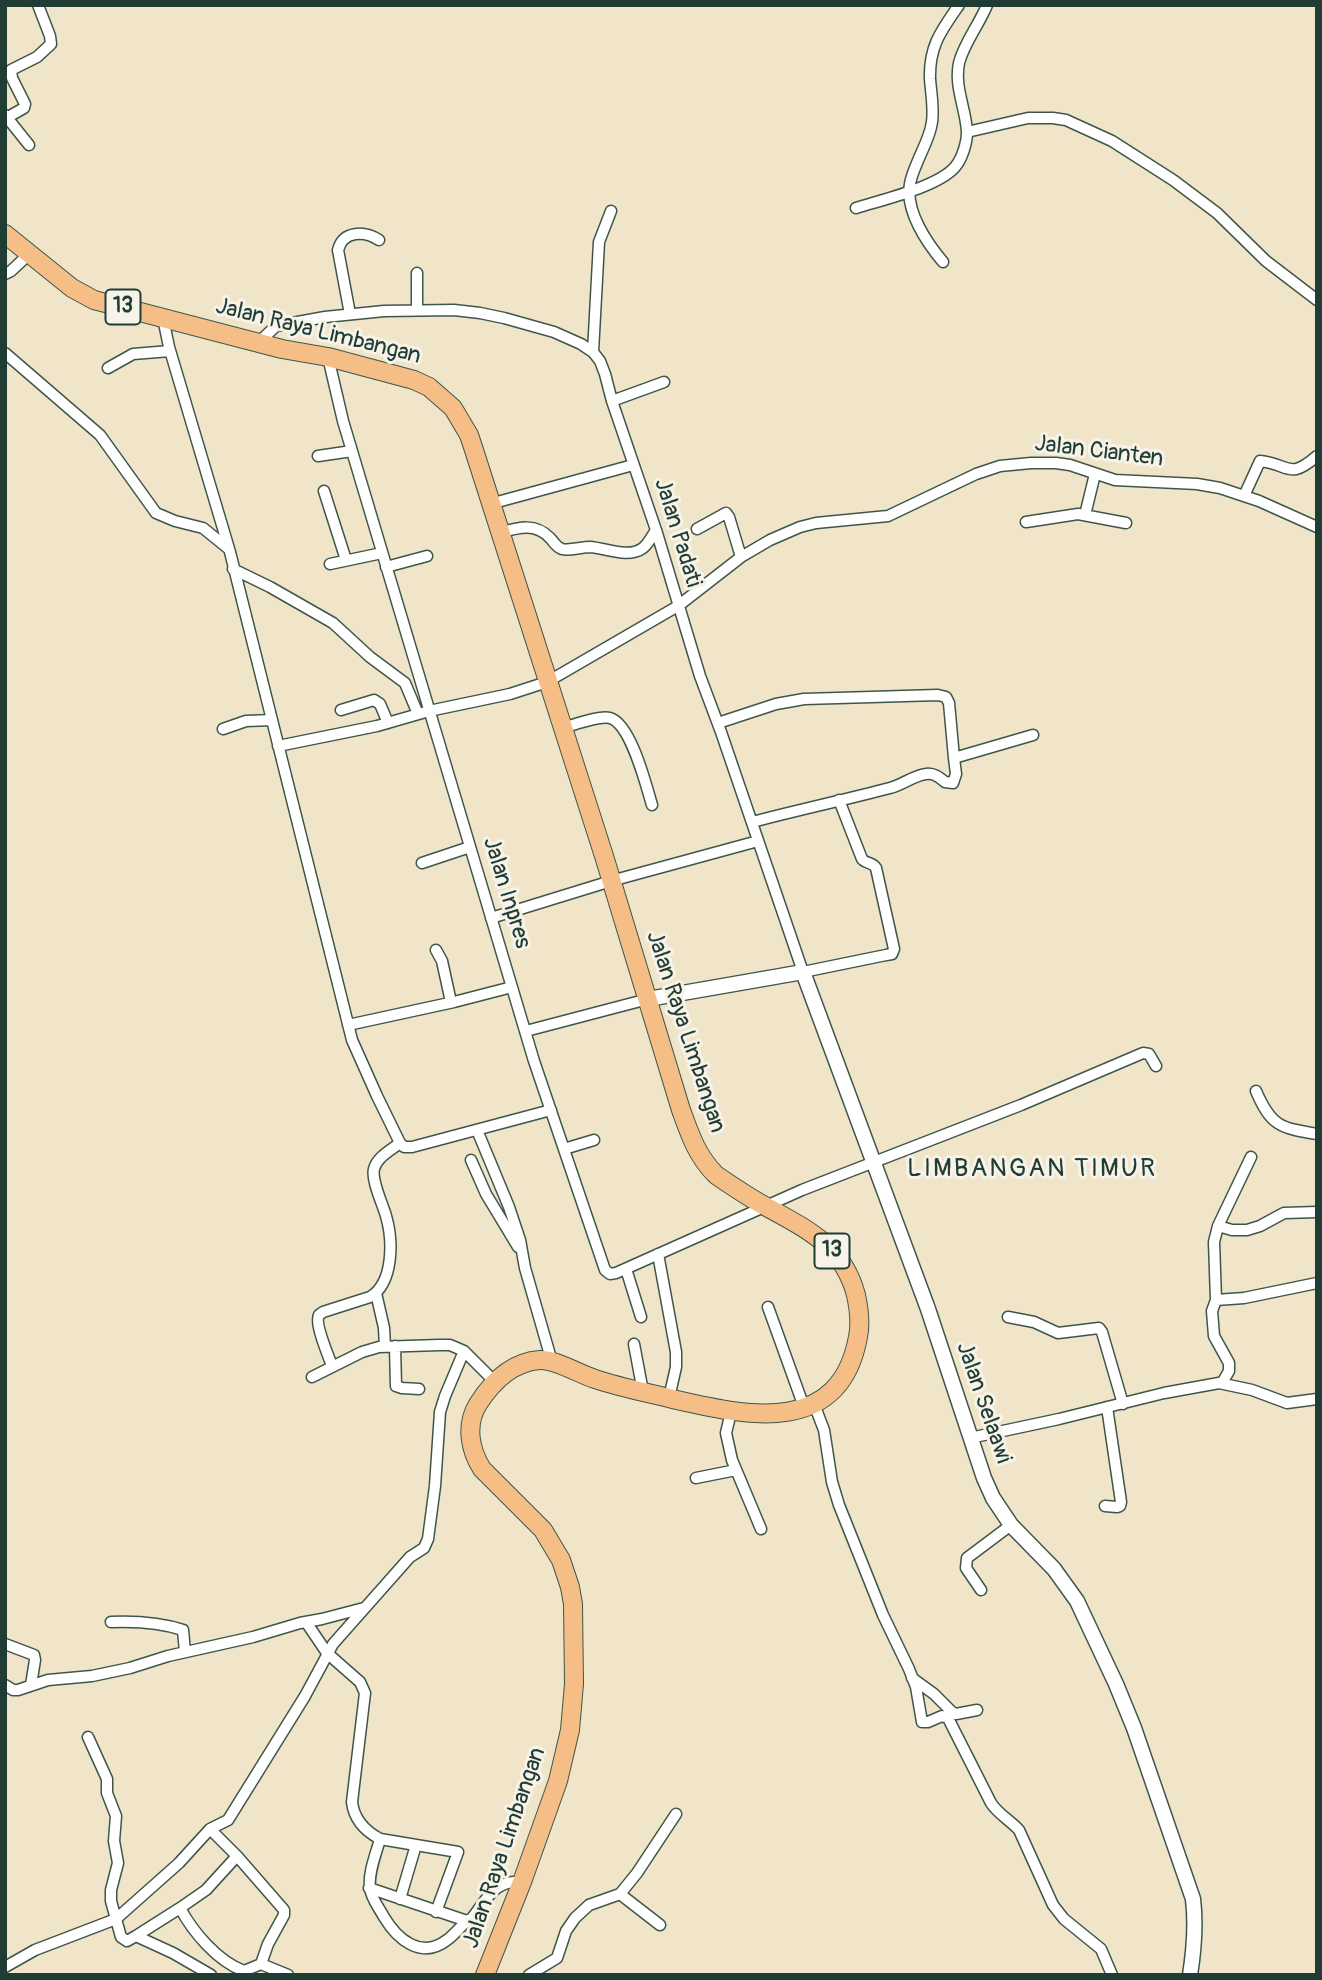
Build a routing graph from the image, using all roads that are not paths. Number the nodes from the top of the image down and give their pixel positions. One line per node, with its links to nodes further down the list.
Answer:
1 (38, 5): 4 (street)
2 (959, 5): 7 (street)
3 (987, 5): 5 (street)
4 (7, 116): 6 (street)
5 (967, 132): 7 (street); 16 (street)
6 (29, 145)
7 (909, 191): 8 (street); 13 (street)
8 (856, 208)
9 (611, 211): 22 (street)
10 (5, 234): 12 (highway, Jalan Raya Limbangan / 13)
11 (379, 240): 18 (street)
12 (29, 254): 15 (street); 19 (highway, Jalan Raya Limbangan / 13)
13 (943, 262)
14 (417, 273): 17 (street)
15 (5, 274)
16 (1317, 300)
17 (417, 310): 18 (street); 22 (street)
18 (349, 314): 20 (street)
19 (163, 317): 20 (highway, Jalan Raya Limbangan / 13); 21 (street)
20 (259, 342): 24 (highway, Jalan Raya Limbangan / 13)
21 (170, 351): 25 (street); 46 (street)
22 (593, 352): 27 (street, Jalan Padati)
23 (5, 353): 46 (street)
24 (328, 357): 28 (street, Jalan Inpres); 35 (highway, Jalan Raya Limbangan / 13)
25 (108, 368)
26 (664, 382): 27 (street)
27 (612, 401): 31 (street, Jalan Padati)
28 (352, 451): 29 (street); 43 (street, Jalan Inpres)
29 (318, 456)
30 (1317, 456): 34 (street)
31 (633, 465): 35 (street); 41 (street, Jalan Padati)
32 (1095, 474): 34 (street, Jalan Cianten); 36 (street); 45 (street, Jalan Cianten)
33 (324, 491): 47 (street)
34 (1244, 496): 39 (street, Jalan Cianten)
35 (490, 504): 42 (highway, Jalan Raya Limbangan / 13)
36 (1085, 515): 37 (street); 38 (street)
37 (1026, 522)
38 (1126, 523)
39 (1317, 527)
40 (697, 528): 45 (street)
41 (656, 530): 42 (street); 50 (street, Jalan Padati)
42 (499, 533): 51 (highway, Jalan Raya Limbangan / 13)
43 (382, 553): 47 (street); 49 (street, Jalan Inpres)
44 (427, 556): 49 (street)
45 (741, 557): 50 (street, Jalan Cianten)
46 (231, 558): 53 (street); 54 (street)
47 (346, 561): 48 (street)
48 (330, 564)
49 (386, 567): 53 (street, Jalan Inpres)
50 (678, 607): 51 (street, Jalan Cianten); 56 (street, Jalan Padati)
51 (547, 682): 53 (street, Jalan Cianten); 57 (highway, Jalan Raya Limbangan / 13)
52 (341, 710): 55 (street)
53 (424, 712): 55 (street, Jalan Cianten); 66 (street, Jalan Inpres)
54 (272, 720): 58 (street); 60 (street)
55 (388, 723): 60 (street, Jalan Cianten)
56 (718, 723): 61 (street); 64 (street, Jalan Padati)
57 (562, 728): 63 (street); 68 (highway, Jalan Raya Limbangan / 13)
58 (223, 729)
59 (1032, 735): 61 (street)
60 (278, 746): 75 (street)
61 (954, 758): 62 (street)
62 (839, 800): 64 (street); 71 (street)
63 (652, 805)
64 (752, 822): 65 (street, Jalan Padati)
65 (758, 841): 68 (street); 71 (street, Jalan Padati)
66 (470, 847): 67 (street); 69 (street, Jalan Inpres)
67 (422, 863)
68 (611, 881): 69 (street); 73 (highway, Jalan Raya Limbangan / 13)
69 (491, 918): 72 (street, Jalan Inpres)
70 (436, 950): 74 (street)
71 (803, 972): 73 (street); 87 (street, Jalan Selaawi)
72 (512, 987): 74 (street); 76 (street, Jalan Inpres)
73 (648, 999): 76 (street); 88 (highway, Jalan Raya Limbangan / 13)
74 (451, 1002): 75 (street)
75 (348, 1025): 83 (street)
76 (526, 1031): 79 (street, Jalan Inpres)
77 (1156, 1066): 87 (street)
78 (1256, 1091): 81 (street)
79 (551, 1110): 80 (street); 84 (street, Jalan Inpres)
80 (477, 1130): 83 (street); 91 (street)
81 (1317, 1134)
82 (594, 1140): 84 (street)
83 (400, 1143): 95 (street)
84 (564, 1149): 93 (street, Jalan Inpres)
85 (1251, 1157): 90 (street)
86 (471, 1160): 91 (street)
87 (875, 1162): 88 (street); 116 (street, Jalan Selaawi)
88 (764, 1206): 92 (street); 113 (highway, Jalan Raya Limbangan / 13)
89 (1317, 1212): 90 (street)
90 (1218, 1226): 96 (street)
91 (522, 1252): 103 (street)
92 (658, 1254): 93 (street); 110 (street)
93 (626, 1269): 98 (street)
94 (1317, 1283): 96 (street)
95 (376, 1293): 101 (street); 104 (street)
96 (1216, 1300): 107 (street)
97 (768, 1307): 113 (street)
98 (641, 1317)
99 (1008, 1317): 112 (street)
100 (634, 1344): 109 (street)
101 (390, 1347): 102 (street); 104 (street); 108 (street)
102 (464, 1351): 106 (street); 123 (street)
103 (551, 1362): 106 (highway, Jalan Raya Limbangan / 13); 109 (highway, Jalan Raya Limbangan / 13)
104 (332, 1366): 105 (street)
105 (312, 1377)
106 (494, 1381): 139 (highway, Jalan Raya Limbangan / 13)
107 (1222, 1383): 111 (street); 112 (street)
108 (419, 1389)
109 (643, 1392): 110 (highway, Jalan Raya Limbangan / 13)
110 (668, 1398): 115 (highway, Jalan Raya Limbangan / 13)
111 (1317, 1399)
112 (1123, 1404): 114 (street)
113 (809, 1405): 115 (highway, Jalan Raya Limbangan / 13); 129 (street)
114 (1107, 1407): 116 (street); 119 (street)
115 (730, 1412): 117 (street)
116 (970, 1438): 120 (street, Jalan Selaawi)
117 (736, 1470): 118 (street); 121 (street)
118 (696, 1478)
119 (1105, 1506)
120 (1011, 1525): 122 (street); 156 (street, Jalan Selaawi)
121 (761, 1529)
122 (981, 1590)
123 (364, 1608): 125 (street); 128 (street)
124 (111, 1622): 127 (street)
125 (306, 1622): 127 (street); 128 (street)
126 (5, 1644): 131 (street)
127 (185, 1652): 131 (street)
128 (327, 1653): 135 (street); 136 (street)
129 (912, 1678): 132 (street); 155 (street)
130 (5, 1685): 131 (street)
131 (31, 1685)
132 (977, 1710)
133 (88, 1737): 145 (street)
134 (676, 1814): 141 (street)
135 (209, 1829): 138 (street); 145 (street)
136 (380, 1839): 137 (street); 140 (street)
137 (416, 1845): 142 (street); 144 (street)
138 (237, 1856): 143 (street); 149 (street)
139 (522, 1882): 146 (street); 153 (highway, Jalan Raya Limbangan / 13)
140 (369, 1888): 142 (street); 146 (street)
141 (620, 1894): 147 (street); 154 (street)
142 (400, 1899): 144 (street)
143 (180, 1908): 148 (street); 149 (street)
144 (436, 1912): 146 (street)
145 (116, 1919): 148 (street); 150 (street)
146 (467, 1921)
147 (660, 1925)
148 (136, 1936): 151 (street)
149 (261, 1964): 152 (street)
150 (5, 1967)
151 (211, 1975)
152 (288, 1975)
153 (485, 1975)
154 (529, 1975)
155 (1112, 1975)
156 (1190, 1975)

